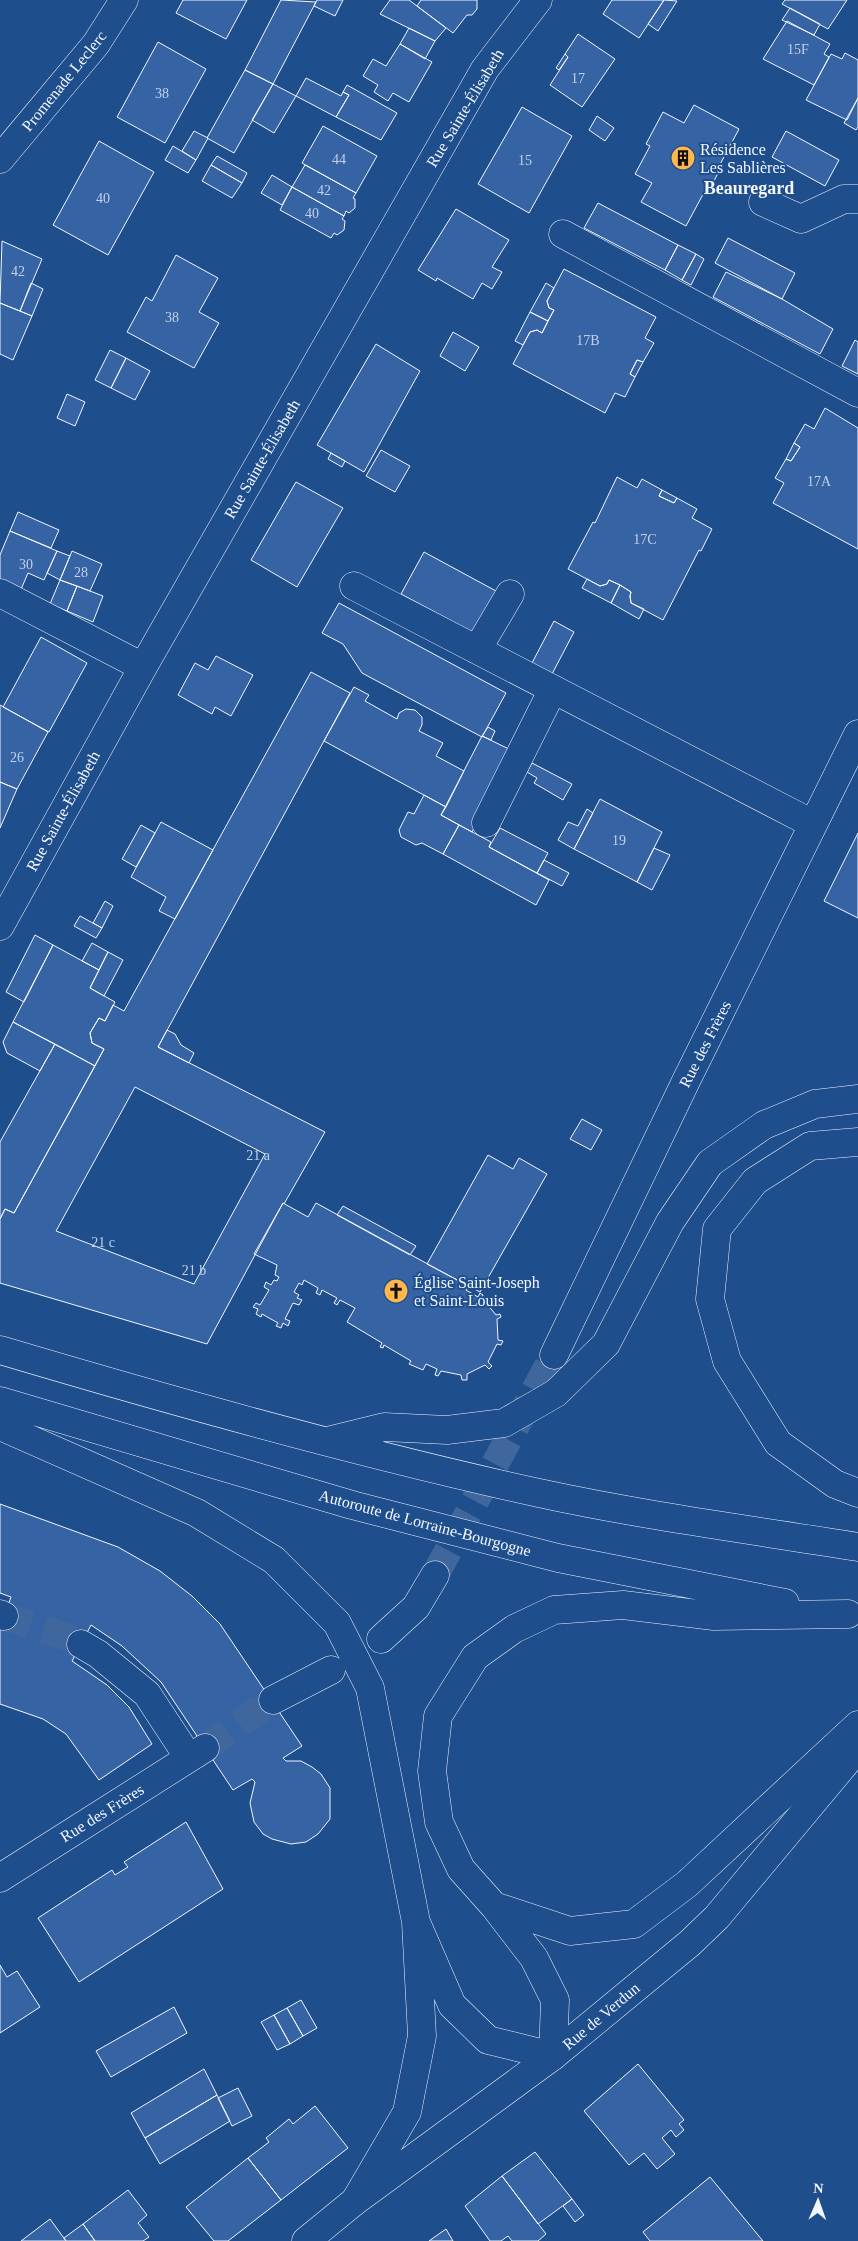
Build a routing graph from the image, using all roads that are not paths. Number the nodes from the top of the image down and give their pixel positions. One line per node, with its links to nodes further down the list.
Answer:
1 (124, 0): 3 (main road, Promenade Leclerc)
2 (538, 0): 12 (main road, Rue Sainte-Élisabeth)
3 (0, 159)
4 (858, 199): 5 (main road)
5 (764, 202)
6 (563, 234): 7 (main road)
7 (858, 393)
8 (354, 586): 11 (main road)
9 (0, 593): 12 (main road)
10 (510, 594): 11 (main road)
11 (477, 650): 13 (main road)
12 (143, 667): 17 (main road, Rue Sainte-Élisabeth)
13 (553, 689): 15 (main road); 16 (main road)
14 (858, 734): 16 (main road, Rue des Frères)
15 (486, 823)
16 (813, 824): 21 (main road, Rue des Frères)
17 (0, 926)
18 (858, 1099): 24 (main road)
19 (858, 1142): 25 (main road)
20 (0, 1350): 24 (main road)
21 (554, 1355)
22 (0, 1401): 28 (main road, Autoroute de Lorraine-Bourgogne)
23 (0, 1426): 37 (main road)
24 (323, 1442): 26 (main road)
25 (858, 1493)
26 (858, 1547)
27 (435, 1575): 29 (main road)
28 (853, 1615): 36 (main road)
29 (381, 1639)
30 (81, 1644): 35 (main road, Rue des Frères)
31 (332, 1670): 32 (main road)
32 (273, 1700)
33 (858, 1726): 36 (main road)
34 (858, 1748): 38 (main road, Rue de Verdun)
35 (0, 1878)
36 (494, 1906): 38 (main road)
37 (416, 1922): 38 (main road); 39 (main road)
38 (552, 2056): 39 (main road, Rue de Verdun)
39 (355, 2201): 40 (main road, Rue de Verdun)
40 (306, 2241)

